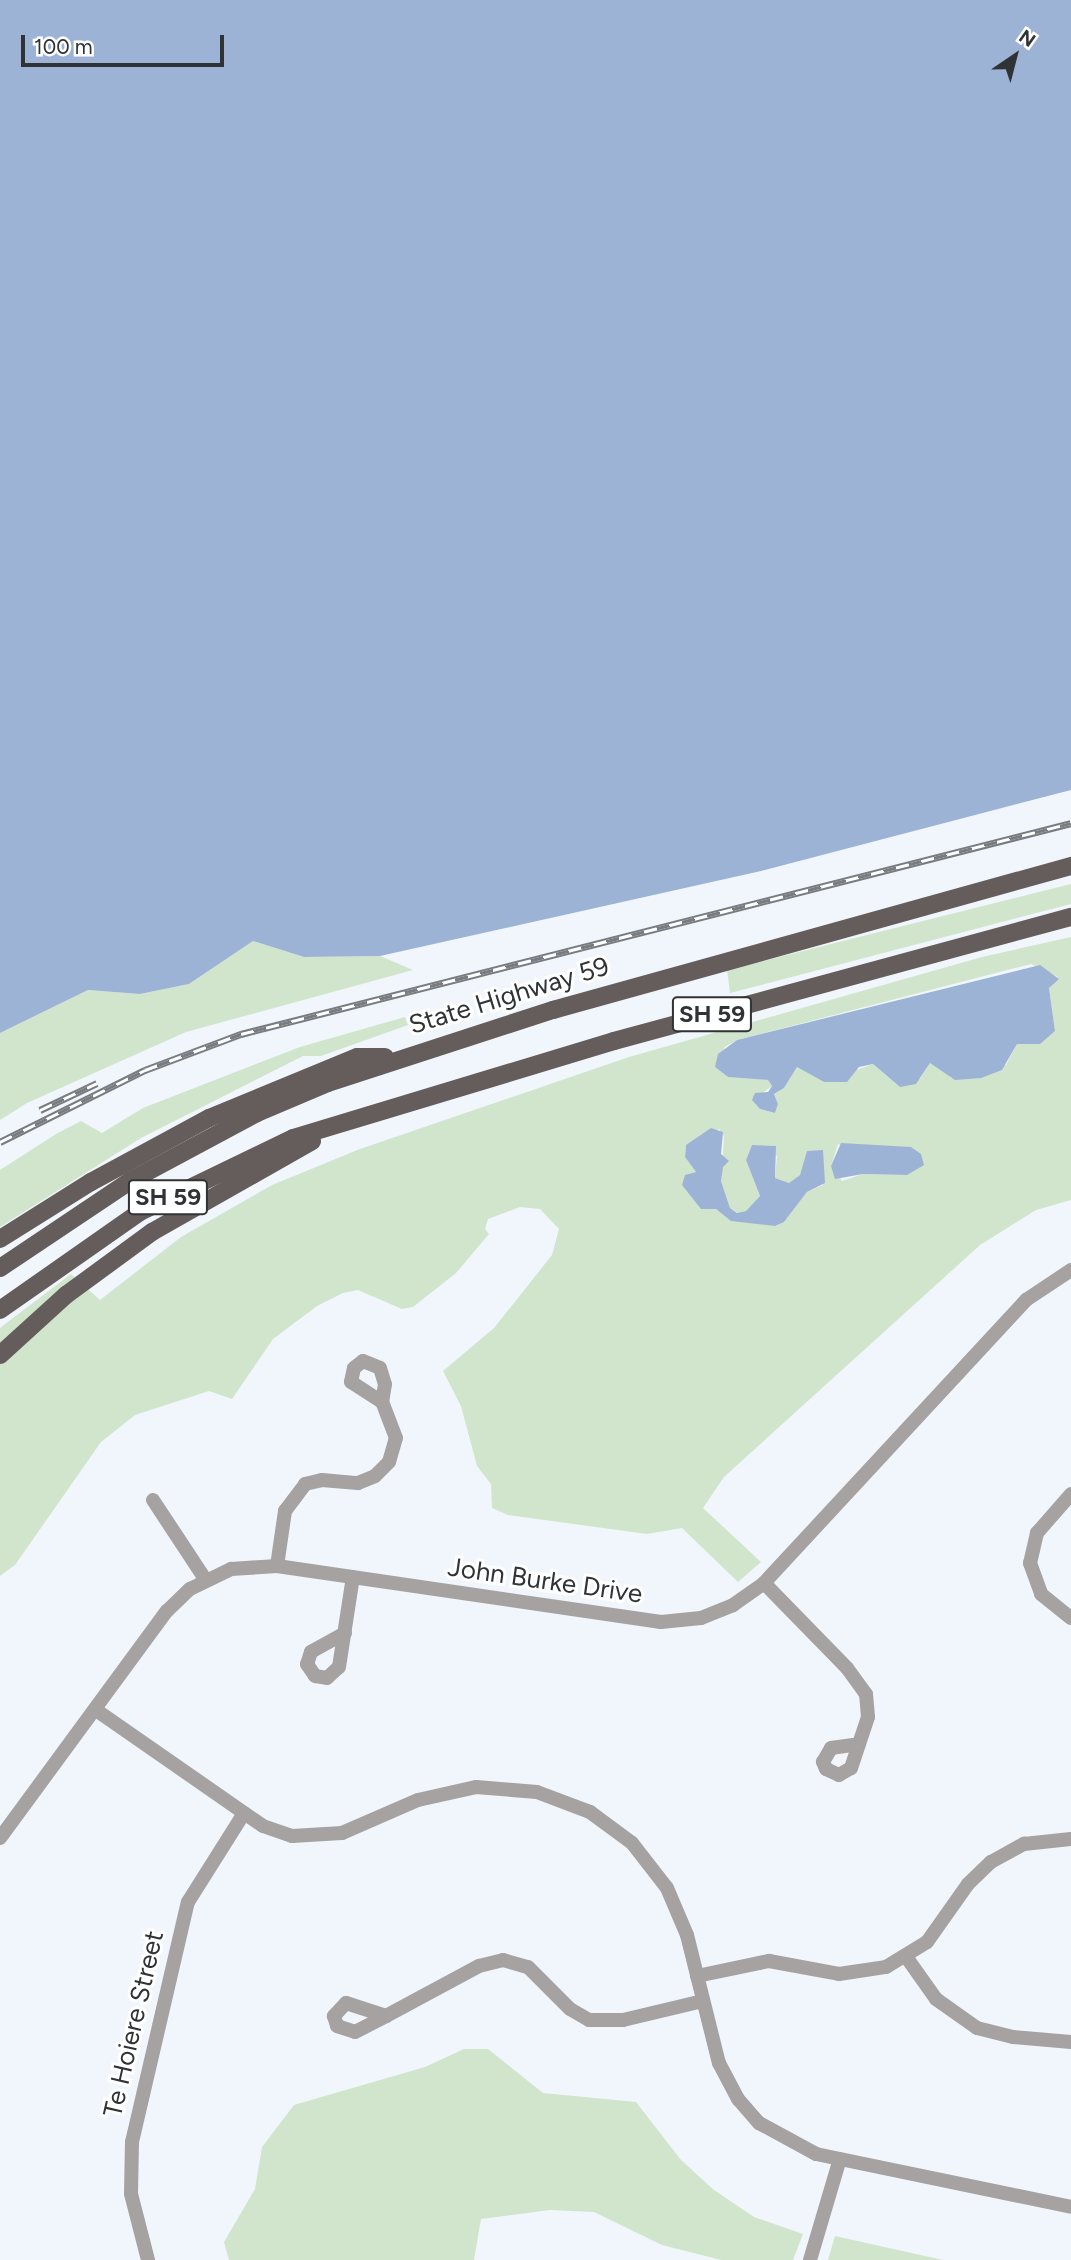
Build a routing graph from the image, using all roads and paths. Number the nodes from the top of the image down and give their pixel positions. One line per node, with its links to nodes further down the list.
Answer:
1 (1071, 866): 3 (main road, State Highway 59 / SH 59)
2 (1071, 917): 4 (main road, SH 59)
3 (399, 1057): 5 (main road); 6 (main road, State Highway 59 / SH 59)
4 (355, 1116): 8 (main road, SH 59); 9 (main road)
5 (0, 1239)
6 (0, 1268)
7 (1071, 1270): 16 (street, John Burke Drive)
8 (0, 1310)
9 (0, 1355)
10 (382, 1402): 13 (street)
11 (1071, 1494): 17 (street)
12 (153, 1500): 15 (street)
13 (277, 1566): 14 (street, John Burke Drive); 15 (street, John Burke Drive)
14 (353, 1577): 16 (street, John Burke Drive); 18 (street)
15 (205, 1579): 19 (street, John Burke Drive)
16 (764, 1583): 20 (street)
17 (1071, 1618)
18 (345, 1633)
19 (96, 1710): 21 (street); 22 (street, John Burke Drive)
20 (859, 1744)
21 (244, 1813): 25 (street); 31 (street, Te Hoiere Street)
22 (0, 1838)
23 (1071, 1839): 24 (street)
24 (907, 1958): 25 (street); 28 (street)
25 (697, 1976): 26 (street)
26 (703, 2001): 27 (street); 29 (street)
27 (386, 2016)
28 (1071, 2042)
29 (840, 2159): 30 (street); 32 (street)
30 (1071, 2207)
31 (148, 2260)
32 (810, 2260)

